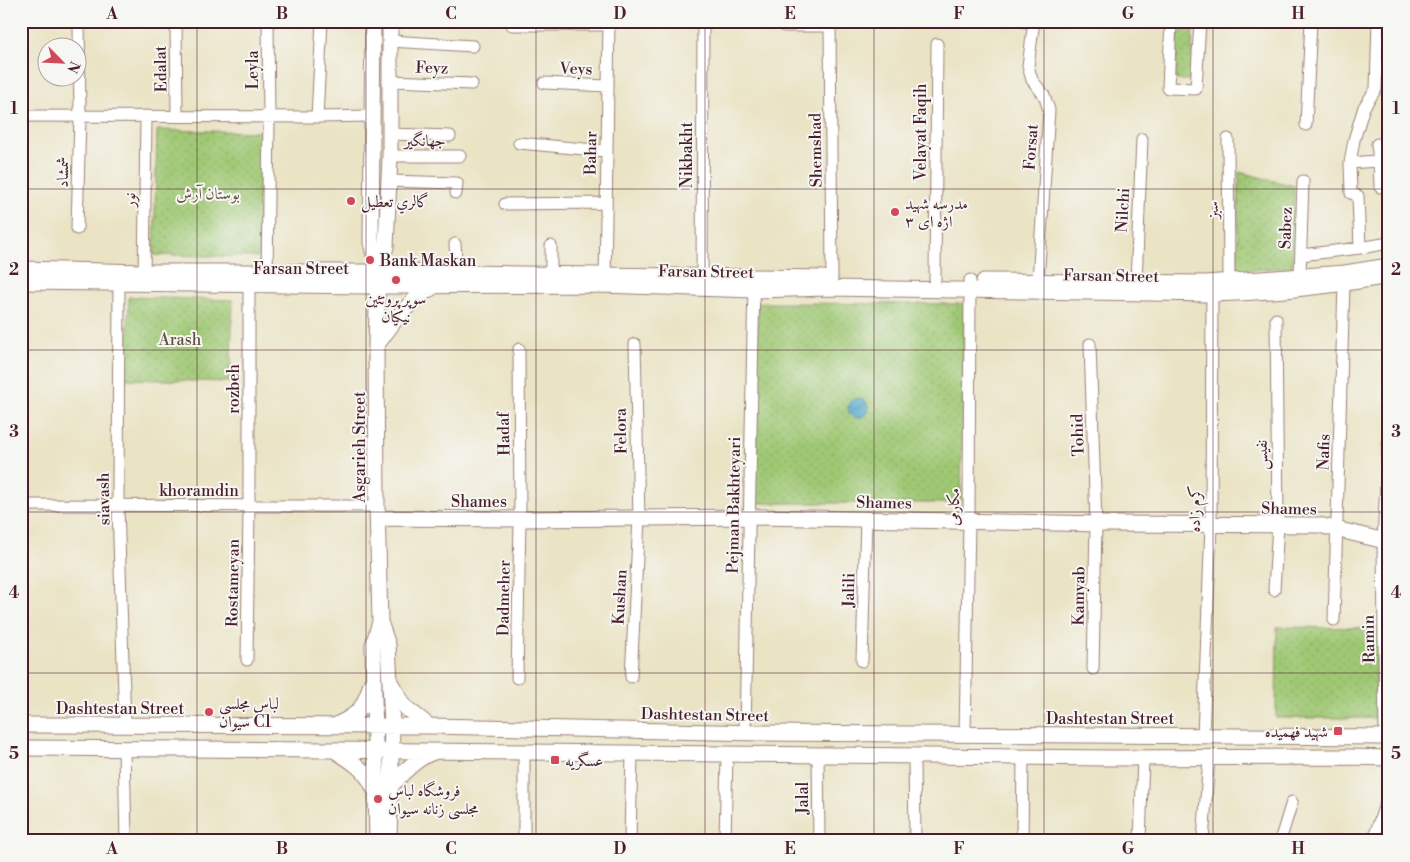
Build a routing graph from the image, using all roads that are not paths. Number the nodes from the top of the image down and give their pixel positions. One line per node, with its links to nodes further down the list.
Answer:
1 (79, 21): 27 (street, شمشاد)
2 (176, 21): 29 (street, Edalat)
3 (322, 21): 32 (street)
4 (372, 21): 30 (street, Asgarieh Street)
5 (390, 21): 19 (street, Asgarieh Street)
6 (703, 21): 74 (street, Nikbakht)
7 (1022, 21): 12 (street)
8 (1171, 21): 9 (street)
9 (1200, 21)
10 (1312, 21): 33 (street)
11 (1378, 21): 18 (street)
12 (1034, 22): 71 (street, Forsat)
13 (609, 23): 16 (street); 25 (street, Bahar)
14 (268, 24): 31 (street, Leyla)
15 (830, 24): 17 (street); 67 (street, Shemshad)
16 (512, 25)
17 (784, 26)
18 (1383, 40): 44 (street)
19 (390, 41): 21 (street); 22 (street, Asgarieh Street)
20 (937, 44): 69 (street, Velayat Faqih)
21 (473, 46)
22 (390, 81): 24 (street, Feyz); 34 (street, Asgarieh Street)
23 (544, 83): 25 (street, Veys)
24 (472, 84)
25 (607, 86): 40 (street, Bahar)
26 (21, 116): 27 (street)
27 (80, 116): 28 (street); 51 (street, شمشاد)
28 (146, 116): 29 (street); 63 (street, نور)
29 (177, 116): 31 (street)
30 (371, 116): 32 (street); 66 (street, Asgarieh Street)
31 (269, 117): 32 (street); 65 (street, Leyla)
32 (317, 117)
33 (1306, 125)
34 (390, 134): 35 (street); 41 (street, Asgarieh Street)
35 (450, 136)
36 (1228, 138): 72 (street, سبز)
37 (1142, 139): 75 (street, Nilchi)
38 (519, 143): 40 (street)
39 (1377, 144): 43 (street)
40 (606, 151): 49 (street, Bahar)
41 (390, 156): 42 (street, جهانگیر); 45 (street, Asgarieh Street)
42 (460, 156)
43 (1384, 160): 44 (street); 47 (street)
44 (1350, 163): 55 (street)
45 (388, 181): 48 (street); 66 (street, Asgarieh Street)
46 (1303, 181): 56 (street, Sabez)
47 (1380, 187)
48 (456, 194)
49 (606, 203): 50 (street); 70 (street, Bahar)
50 (505, 204)
51 (77, 229)
52 (1389, 243): 55 (street)
53 (455, 244): 59 (street)
54 (551, 246): 68 (street)
55 (1360, 248): 56 (street)
56 (1301, 255): 60 (street, Sabez)
57 (1389, 266): 60 (street, Farsan Street)
58 (21, 269): 62 (street, Farsan Street)
59 (456, 273): 66 (street, Farsan Street); 68 (street, Farsan Street)
60 (1300, 276): 72 (street, Farsan Street)
61 (1389, 276): 77 (street, Farsan Street)
62 (119, 278): 63 (street, Farsan Street); 73 (street, Farsan Street); 88 (street, siavash)
63 (144, 278): 64 (street, Farsan Street)
64 (249, 279): 65 (street, Farsan Street); 89 (street, rozbeh)
65 (267, 279): 66 (street, Farsan Street)
66 (378, 279): 78 (street, Farsan Street); 84 (street, Asgarieh Street)
67 (832, 279): 69 (street, Farsan Street); 76 (street, Farsan Street)
68 (551, 280): 70 (street, Farsan Street); 78 (street, Farsan Street)
69 (935, 280): 79 (street, Farsan Street)
70 (605, 281): 74 (street, Farsan Street)
71 (1038, 281): 75 (street, Farsan Street); 79 (street, Farsan Street)
72 (1229, 281): 80 (street, Farsan Street)
73 (21, 282)
74 (702, 282): 76 (street, Farsan Street)
75 (1136, 282): 80 (street, Farsan Street)
76 (754, 284): 79 (street, Farsan Street); 91 (street, Pejman Bakhteyari)
77 (1344, 284): 80 (street, Farsan Street); 99 (street, Nafis)
78 (435, 286): 84 (street)
79 (970, 286): 80 (street, Farsan Street); 95 (street, مکارمی)
80 (1212, 288): 97 (street, کرم زاده)
81 (1276, 319): 98 (street, نفیس)
82 (635, 344): 92 (street, Felora)
83 (1090, 344): 96 (street, Tohid)
84 (376, 346): 90 (street, Asgarieh Street)
85 (519, 349): 93 (street, Hadaf)
86 (1389, 427): 100 (street, Ramin)
87 (21, 505): 88 (street, khoramdin)
88 (118, 506): 89 (street, khoramdin); 112 (street, siavash)
89 (249, 506): 90 (street, khoramdin); 104 (street, Rostameyan)
90 (377, 512): 93 (street, Shames); 103 (street, Asgarieh Street)
91 (749, 517): 92 (street, Shames); 94 (street, Shames); 117 (street, Pejman Bakhteyari)
92 (639, 518): 93 (street, Shames); 108 (street, Kushan)
93 (520, 519): 109 (street, Dadmeher)
94 (866, 519): 95 (street, Shames); 105 (street, Jalili)
95 (969, 522): 96 (street, Shames); 118 (street, مکارمی)
96 (1096, 524): 97 (street, Shames); 106 (street, Kamyab)
97 (1210, 525): 98 (street, Shames); 120 (street, کرم زاده)
98 (1278, 525): 99 (street, Shames); 101 (street, نفیس)
99 (1337, 529): 100 (street, Shames); 102 (street, Nafis)
100 (1386, 541): 121 (street, Ramin)
101 (1274, 590)
102 (1334, 620)
103 (380, 622): 107 (street, Asgarieh Street); 110 (street, Asgarieh Street)
104 (247, 660)
105 (862, 661)
106 (1093, 669)
107 (374, 676): 113 (street); 114 (street, Asgarieh Street)
108 (631, 677)
109 (518, 678)
110 (390, 683): 115 (street, Asgarieh Street); 116 (street)
111 (21, 725): 112 (street, Dashtestan Street)
112 (125, 725): 113 (street, Dashtestan Street)
113 (336, 726): 114 (street, Dashtestan Street)
114 (375, 726): 115 (street, Dashtestan Street); 125 (street, Asgarieh Street)
115 (392, 726): 116 (street, Dashtestan Street); 126 (street, Asgarieh Street)
116 (429, 726): 117 (street, Dashtestan Street)
117 (745, 732): 118 (street, Dashtestan Street)
118 (966, 734): 119 (street, Dashtestan Street)
119 (1039, 735): 120 (street, Dashtestan Street); 134 (street)
120 (1203, 736): 121 (street, Dashtestan Street)
121 (1387, 737)
122 (21, 748): 123 (street)
123 (124, 749): 124 (street); 142 (street)
124 (333, 750): 125 (street); 140 (street)
125 (375, 750): 126 (street); 140 (street, Asgarieh Street)
126 (392, 750): 127 (street); 138 (street, Asgarieh Street)
127 (437, 752): 128 (street); 138 (street)
128 (524, 752): 129 (street); 145 (street)
129 (632, 753): 130 (street); 146 (street)
130 (727, 754): 131 (street); 147 (street)
131 (818, 755): 132 (street); 148 (street, Jalal)
132 (914, 756): 133 (street); 149 (street)
133 (1023, 757): 134 (street); 150 (street)
134 (1041, 757): 135 (street)
135 (1144, 758): 136 (street); 151 (street)
136 (1208, 758): 137 (street); 152 (street)
137 (1389, 758)
138 (390, 786): 144 (street, Asgarieh Street)
139 (1389, 792): 154 (street)
140 (376, 795): 143 (street, Asgarieh Street)
141 (1292, 802): 153 (street)
142 (126, 841)
143 (377, 841)
144 (388, 841)
145 (524, 841)
146 (630, 841)
147 (725, 841)
148 (819, 841)
149 (915, 841)
150 (1022, 841)
151 (1140, 841)
152 (1203, 841)
153 (1280, 841)
154 (1373, 841)

